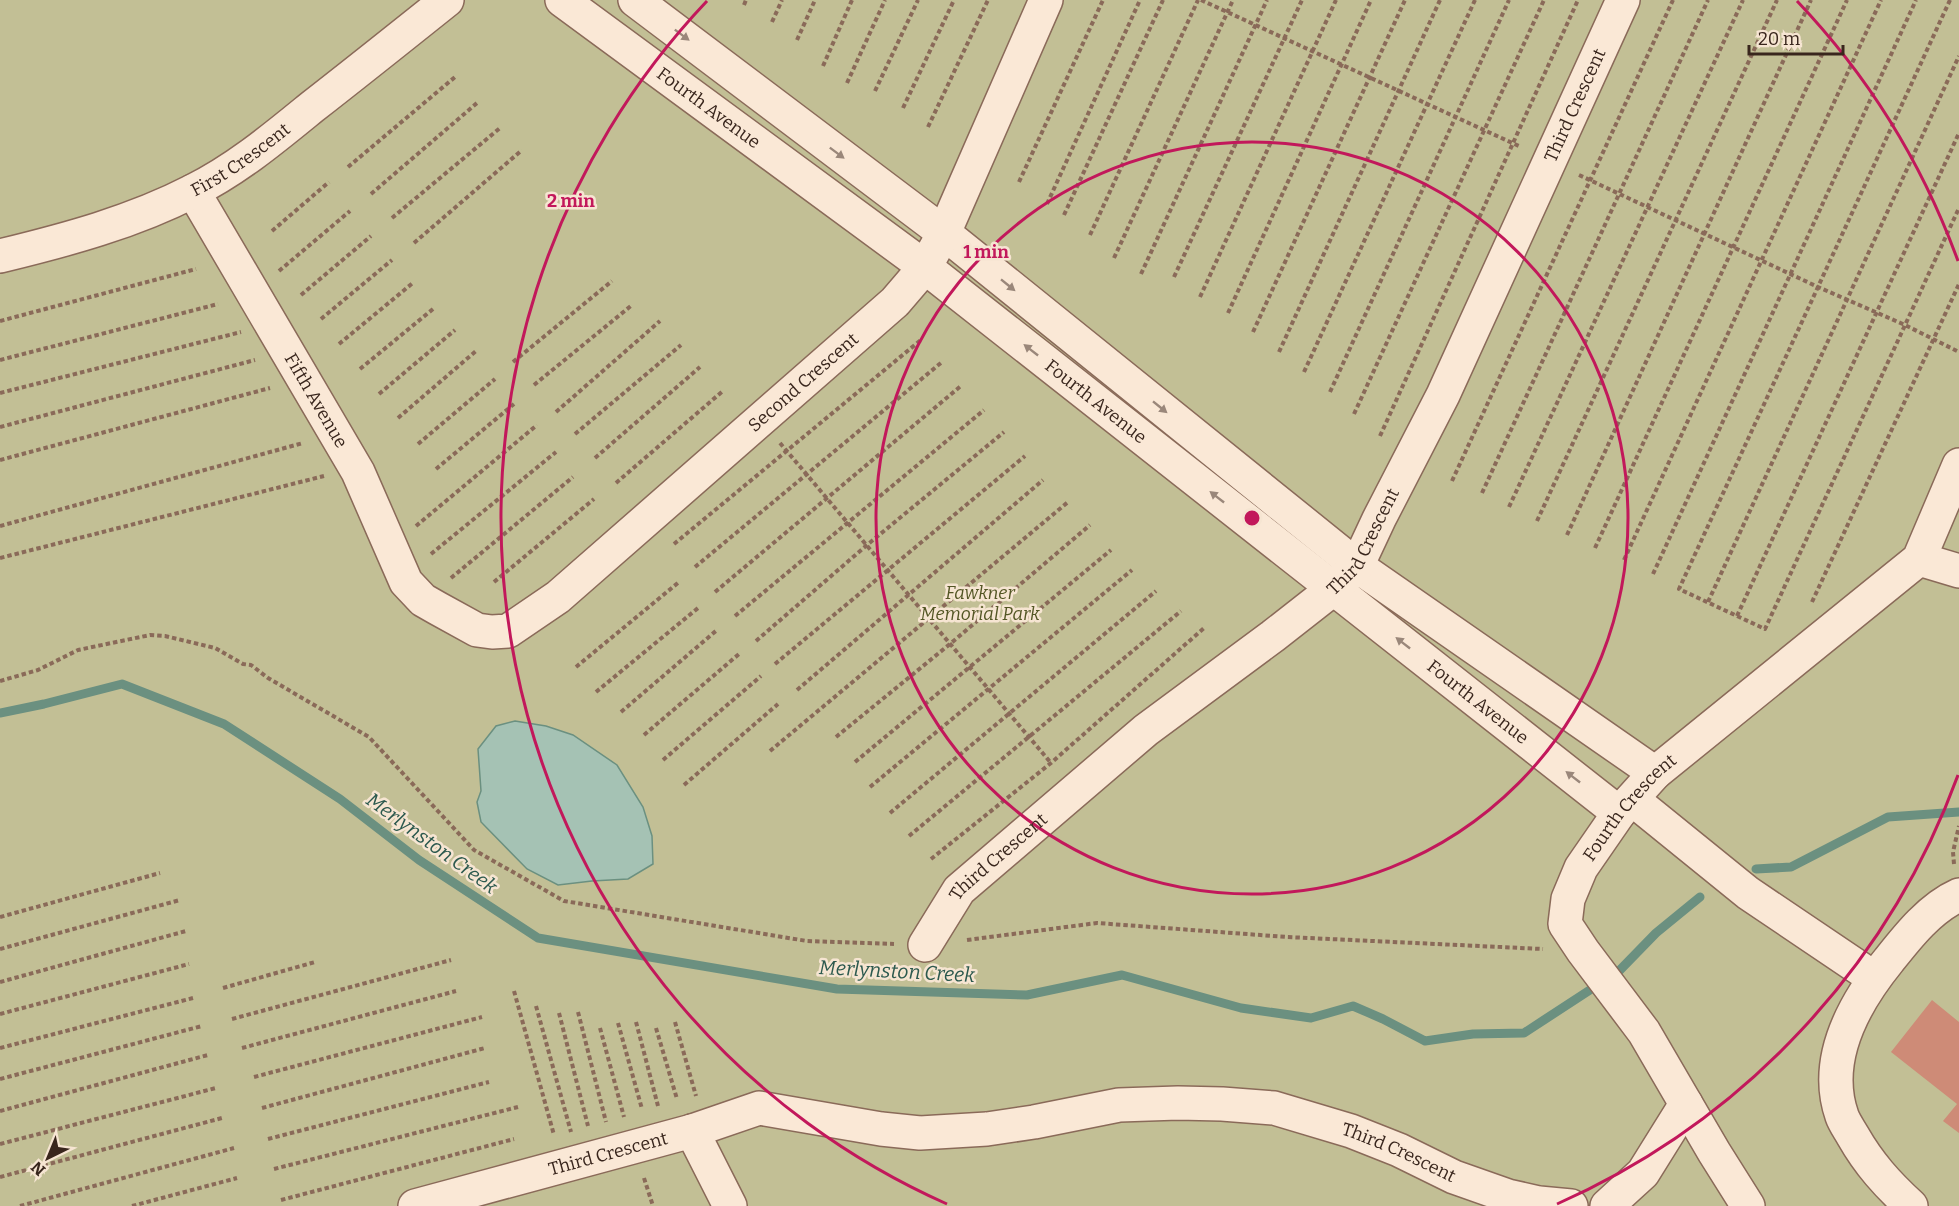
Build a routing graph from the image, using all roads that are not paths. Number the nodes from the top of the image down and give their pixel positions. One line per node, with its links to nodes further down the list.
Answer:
1 (447, 0): 6 (lane, First Crescent)
2 (562, 0): 9 (lane, Fourth Avenue)
3 (635, 0): 7 (lane, Fourth Avenue, one-way to 7)
4 (1046, 0): 7 (lane, Second Crescent)
5 (1623, 0): 12 (lane, Third Crescent)
6 (193, 191): 8 (lane, First Crescent); 15 (lane, Fifth Avenue)
7 (944, 233): 9 (lane, Second Crescent); 12 (lane, Fourth Avenue, one-way to 12)
8 (0, 256)
9 (925, 267): 14 (lane, Fourth Avenue, one-way to 9); 15 (lane, Second Crescent)
10 (1959, 465): 11 (lane, Fourth Crescent)
11 (1919, 559): 13 (lane); 16 (lane, Fourth Crescent)
12 (1357, 566): 14 (lane, Third Crescent); 16 (lane, Fourth Avenue)
13 (1959, 571)
14 (1334, 589): 17 (lane, Fourth Avenue, one-way to 14); 19 (lane, Third Crescent)
15 (437, 608)
16 (1655, 773): 17 (lane, Fourth Crescent)
17 (1626, 806): 20 (lane, Fourth Avenue); 21 (lane, Fourth Crescent)
18 (1959, 895): 20 (lane)
19 (925, 945)
20 (1874, 978): 28 (lane)
21 (1686, 1104): 26 (lane); 27 (lane, Fourth Crescent)
22 (692, 1131): 23 (lane, Third Crescent); 24 (lane); 25 (lane, Third Crescent)
23 (415, 1206)
24 (730, 1206)
25 (1571, 1206)
26 (1607, 1206)
27 (1748, 1206)
28 (1911, 1206)

